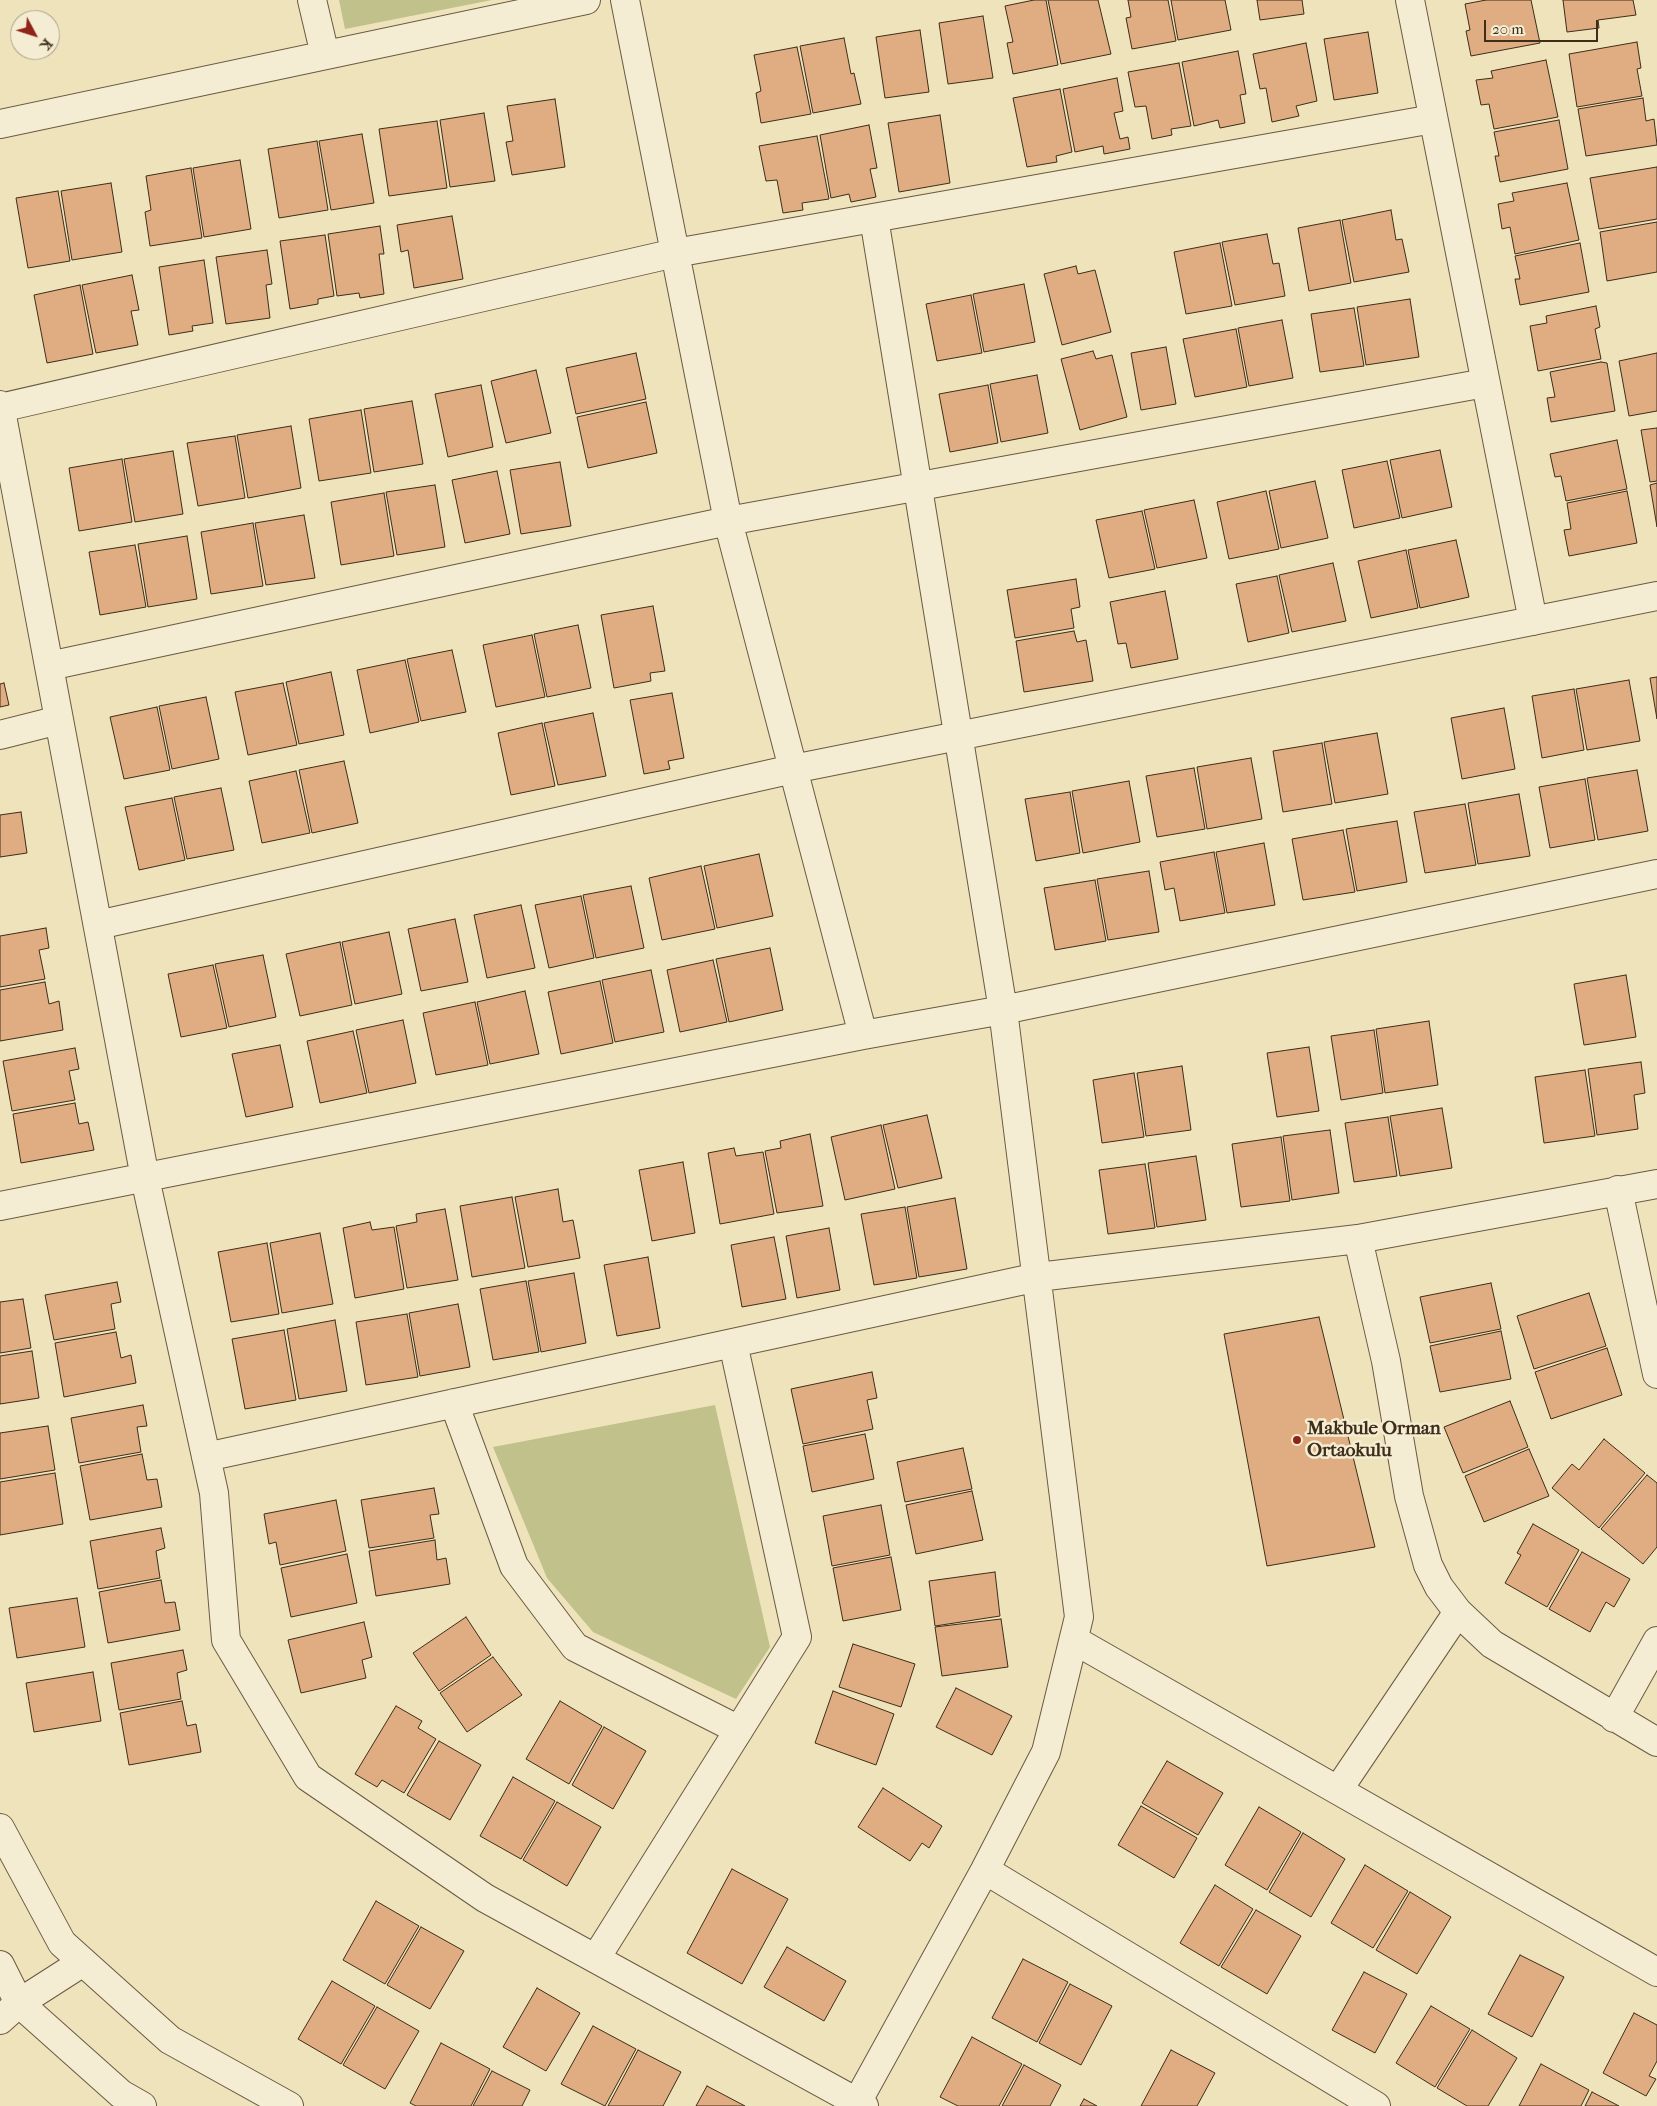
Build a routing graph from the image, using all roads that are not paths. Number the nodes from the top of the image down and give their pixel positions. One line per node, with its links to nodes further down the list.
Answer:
1 (312, 0): 5 (street)
2 (586, 0): 5 (street)
3 (626, 0): 9 (street)
4 (1410, 0): 6 (street)
5 (325, 55): 7 (street)
6 (1433, 119): 8 (street); 10 (street)
7 (0, 124)
8 (874, 218): 9 (street); 12 (street)
9 (675, 253): 11 (street); 13 (street)
10 (1484, 383): 12 (street); 15 (street)
11 (0, 406): 16 (street)
12 (917, 486): 13 (street); 19 (street)
13 (728, 521): 16 (street); 20 (street)
14 (1657, 596): 15 (street)
15 (1533, 621): 19 (street)
16 (49, 666): 17 (street)
17 (59, 720): 18 (street); 22 (street)
18 (0, 735)
19 (958, 736): 20 (street); 23 (street)
20 (793, 769): 22 (street); 24 (street)
21 (1657, 874): 23 (street)
22 (98, 925): 25 (street)
23 (1003, 1010): 24 (street); 30 (street)
24 (863, 1035): 25 (street)
25 (145, 1178): 28 (street); 34 (street)
26 (1657, 1184): 27 (street)
27 (1618, 1190): 29 (street); 32 (street)
28 (0, 1206)
29 (1358, 1239): 30 (street); 35 (street)
30 (1038, 1277): 31 (street); 36 (street)
31 (733, 1343): 33 (street); 39 (street)
32 (1657, 1374)
33 (454, 1404): 34 (street); 39 (street)
34 (206, 1456): 44 (street)
35 (1458, 1612): 38 (street); 41 (street)
36 (1074, 1640): 41 (street); 43 (street)
37 (1657, 1641): 38 (street)
38 (1614, 1718): 40 (street)
39 (739, 1730): 44 (street)
40 (1657, 1742)
41 (1338, 1790): 47 (street)
42 (0, 1828): 45 (street)
43 (985, 1870): 49 (street); 52 (street)
44 (596, 1958): 49 (street)
45 (83, 1962): 48 (street); 51 (street)
46 (0, 1965): 48 (street)
47 (1657, 1972)
48 (9, 2012): 50 (street)
49 (859, 2105)
50 (142, 2106)
51 (289, 2106)
52 (1376, 2106)

